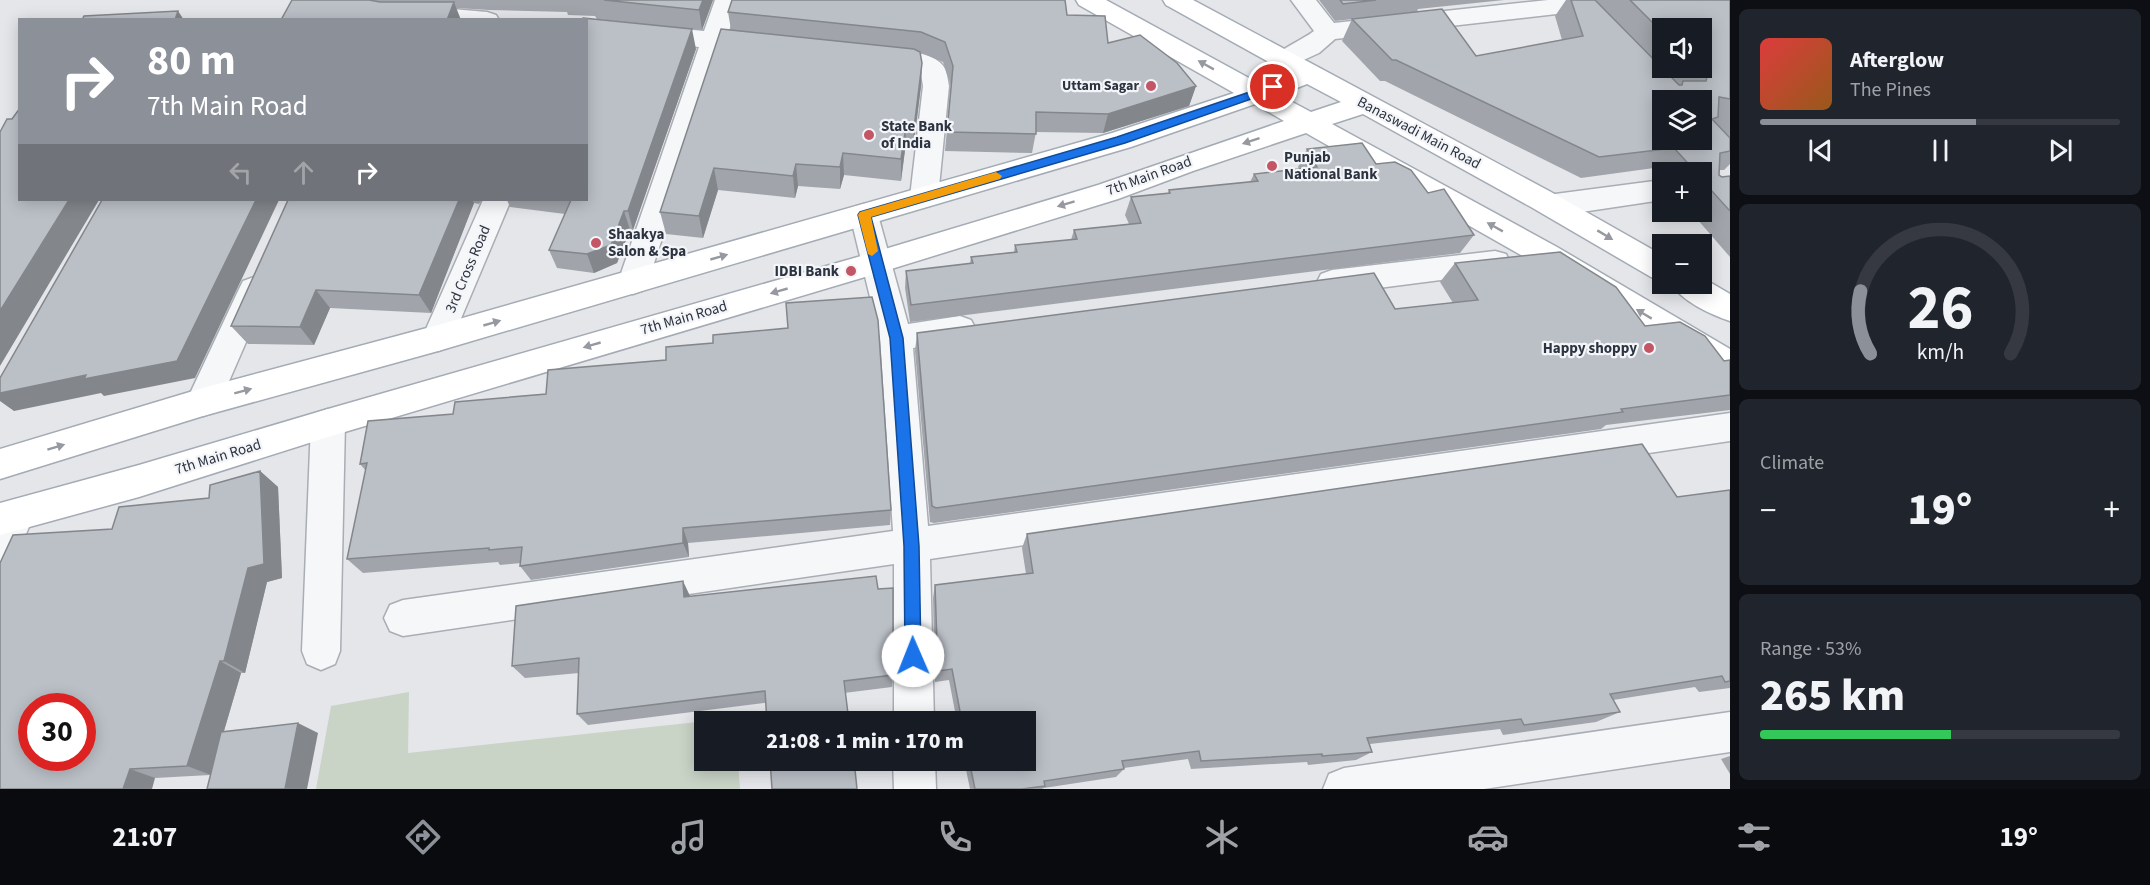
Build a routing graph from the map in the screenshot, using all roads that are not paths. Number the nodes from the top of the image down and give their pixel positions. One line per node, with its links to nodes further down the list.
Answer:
1 (727, 0): 9 (street)
2 (1088, 0): 14 (main road, one-way to 2)
3 (1175, 0): 13 (main road, Banaswadi Main Road)
4 (1303, 0): 8 (street)
5 (390, 12): 6 (street)
6 (463, 18)
7 (588, 27): 9 (street)
8 (1328, 32): 10 (street); 13 (street)
9 (715, 40): 11 (street); 26 (street)
10 (1619, 44)
11 (783, 48)
12 (852, 55): 18 (street)
13 (1295, 68): 14 (main road); 15 (main road, Banaswadi Main Road)
14 (1257, 94): 16 (main road); 18 (main road)
15 (1364, 104): 16 (main road, 7th Main Road); 20 (main road, Banaswadi Main Road)
16 (1306, 123): 22 (main road, one-way to 16); 25 (main road, 7th Main Road, one-way to 25)
17 (1652, 191): 20 (street)
18 (924, 197): 21 (main road)
19 (497, 201): 31 (street, 3rd Cross Road)
20 (1555, 205): 23 (main road, Banaswadi Main Road, one-way to 23)
21 (864, 215): 25 (street); 26 (main road, one-way to 21)
22 (1546, 255): 27 (street); 33 (main road, one-way to 22)
23 (1652, 262)
24 (266, 263): 34 (street)
25 (875, 263): 32 (street); 35 (main road, 7th Main Road, one-way to 35)
26 (633, 282): 31 (main road, one-way to 26)
27 (1310, 285)
28 (1704, 294): 29 (main road)
29 (1730, 309)
30 (990, 325): 32 (street)
31 (438, 338): 34 (main road, one-way to 31)
32 (896, 338): 39 (street)
33 (1730, 365)
34 (203, 402): 37 (main road, one-way to 34)
35 (328, 423): 38 (main road, 7th Main Road); 42 (street)
36 (1730, 427): 39 (street)
37 (0, 464)
38 (8, 517): 40 (street)
39 (912, 546): 41 (street); 43 (street)
40 (0, 553)
41 (403, 618)
42 (321, 651)
43 (914, 711)
44 (1730, 732): 47 (street)
45 (914, 771): 46 (street)
46 (915, 789)
47 (1344, 789)

